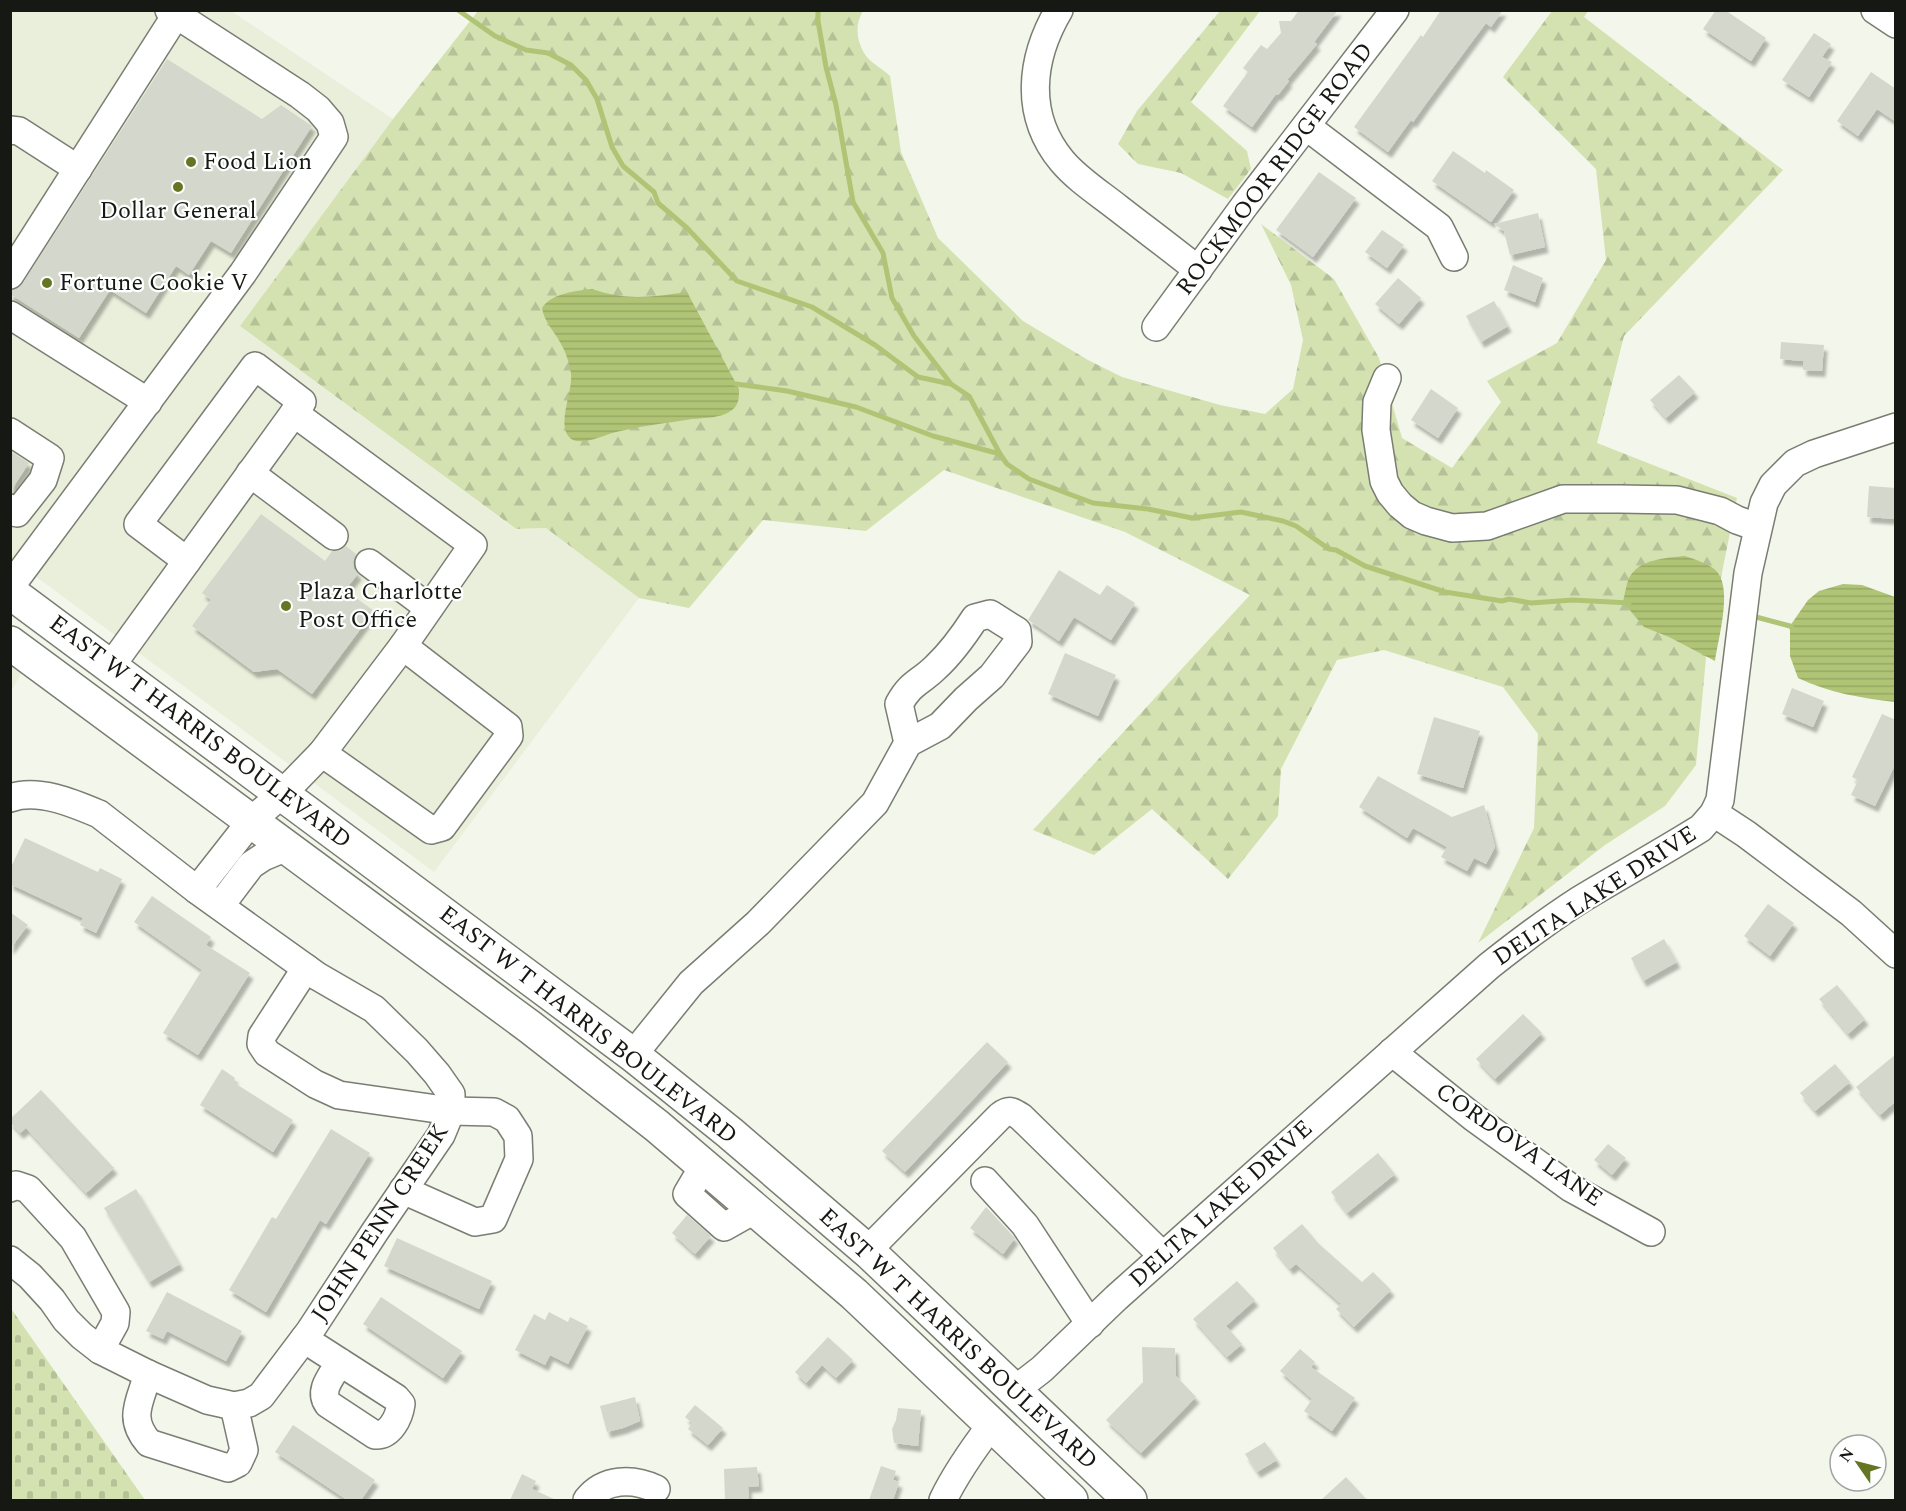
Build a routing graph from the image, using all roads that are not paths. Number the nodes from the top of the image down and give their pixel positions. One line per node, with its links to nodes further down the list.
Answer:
1 (1059, 10): 11 (street)
2 (1395, 10): 6 (street, ROCKMOOR RIDGE ROAD)
3 (1875, 10): 5 (street)
4 (172, 13): 9 (street); 16 (street)
5 (1896, 24)
6 (1306, 126): 10 (street); 11 (street, ROCKMOOR RIDGE ROAD)
7 (10, 130): 9 (street)
8 (10, 147): 9 (street)
9 (73, 177): 12 (street)
10 (1454, 257)
11 (1198, 270): 14 (street, ROCKMOOR RIDGE ROAD)
12 (10, 275)
13 (10, 315): 16 (street)
14 (1155, 327)
15 (1387, 378): 24 (street)
16 (148, 402): 22 (street)
17 (294, 414): 20 (street); 26 (street); 30 (street)
18 (1896, 427): 24 (street, DELTA LAKE DRIVE)
19 (10, 432): 21 (street)
20 (250, 473): 25 (street); 26 (street)
21 (43, 480): 22 (street); 23 (street)
22 (75, 500): 28 (street)
23 (10, 508)
24 (1757, 527): 38 (street, DELTA LAKE DRIVE)
25 (333, 536)
26 (187, 561): 33 (street)
27 (369, 563): 30 (street)
28 (10, 587)
29 (10, 592): 33 (main road, EAST W T HARRIS BOULEVARD)
30 (429, 608): 32 (street)
31 (10, 643): 39 (main road, EAST W T HARRIS BOULEVARD)
32 (403, 646): 35 (street); 35 (street)
33 (111, 666): 36 (main road, EAST W T HARRIS BOULEVARD)
34 (908, 743): 34 (street); 46 (street)
35 (322, 753): 36 (street)
36 (282, 794): 39 (street); 46 (main road, EAST W T HARRIS BOULEVARD)
37 (10, 798): 41 (street, JOHN PENN CREEK)
38 (1714, 813): 43 (street); 45 (street, DELTA LAKE DRIVE)
39 (252, 820): 40 (main road, EAST W T HARRIS BOULEVARD); 41 (street)
40 (287, 847): 42 (street); 57 (main road, EAST W T HARRIS BOULEVARD)
41 (197, 890): 42 (street, JOHN PENN CREEK)
42 (220, 906): 44 (street, JOHN PENN CREEK)
43 (1896, 954)
44 (306, 968): 47 (street, JOHN PENN CREEK); 47 (street)
45 (1392, 1052): 51 (street, CORDOVA LANE); 53 (street, DELTA LAKE DRIVE)
46 (633, 1055): 52 (main road, EAST W T HARRIS BOULEVARD)
47 (451, 1111): 50 (street, JOHN PENN CREEK); 50 (street)
48 (985, 1181): 55 (street)
49 (10, 1188): 58 (street)
50 (404, 1190): 56 (street, JOHN PENN CREEK)
51 (1651, 1232)
52 (867, 1251): 53 (street); 61 (main road, EAST W T HARRIS BOULEVARD)
53 (1163, 1256): 55 (street, DELTA LAKE DRIVE)
54 (10, 1260): 58 (street)
55 (1090, 1324): 61 (street, DELTA LAKE DRIVE)
56 (304, 1340): 59 (street); 62 (street, JOHN PENN CREEK)
57 (909, 1346): 61 (main road); 63 (main road, EAST W T HARRIS BOULEVARD)
58 (99, 1350): 60 (street)
59 (340, 1362)
60 (148, 1374): 62 (street); 62 (street)
61 (1015, 1390): 64 (main road, EAST W T HARRIS BOULEVARD)
62 (234, 1406)
63 (992, 1424): 64 (main road); 67 (street); 68 (main road, EAST W T HARRIS BOULEVARD)
64 (1085, 1457): 69 (main road, EAST W T HARRIS BOULEVARD)
65 (656, 1489): 66 (street)
66 (587, 1500)
67 (943, 1500)
68 (1071, 1500)
69 (1130, 1500)

